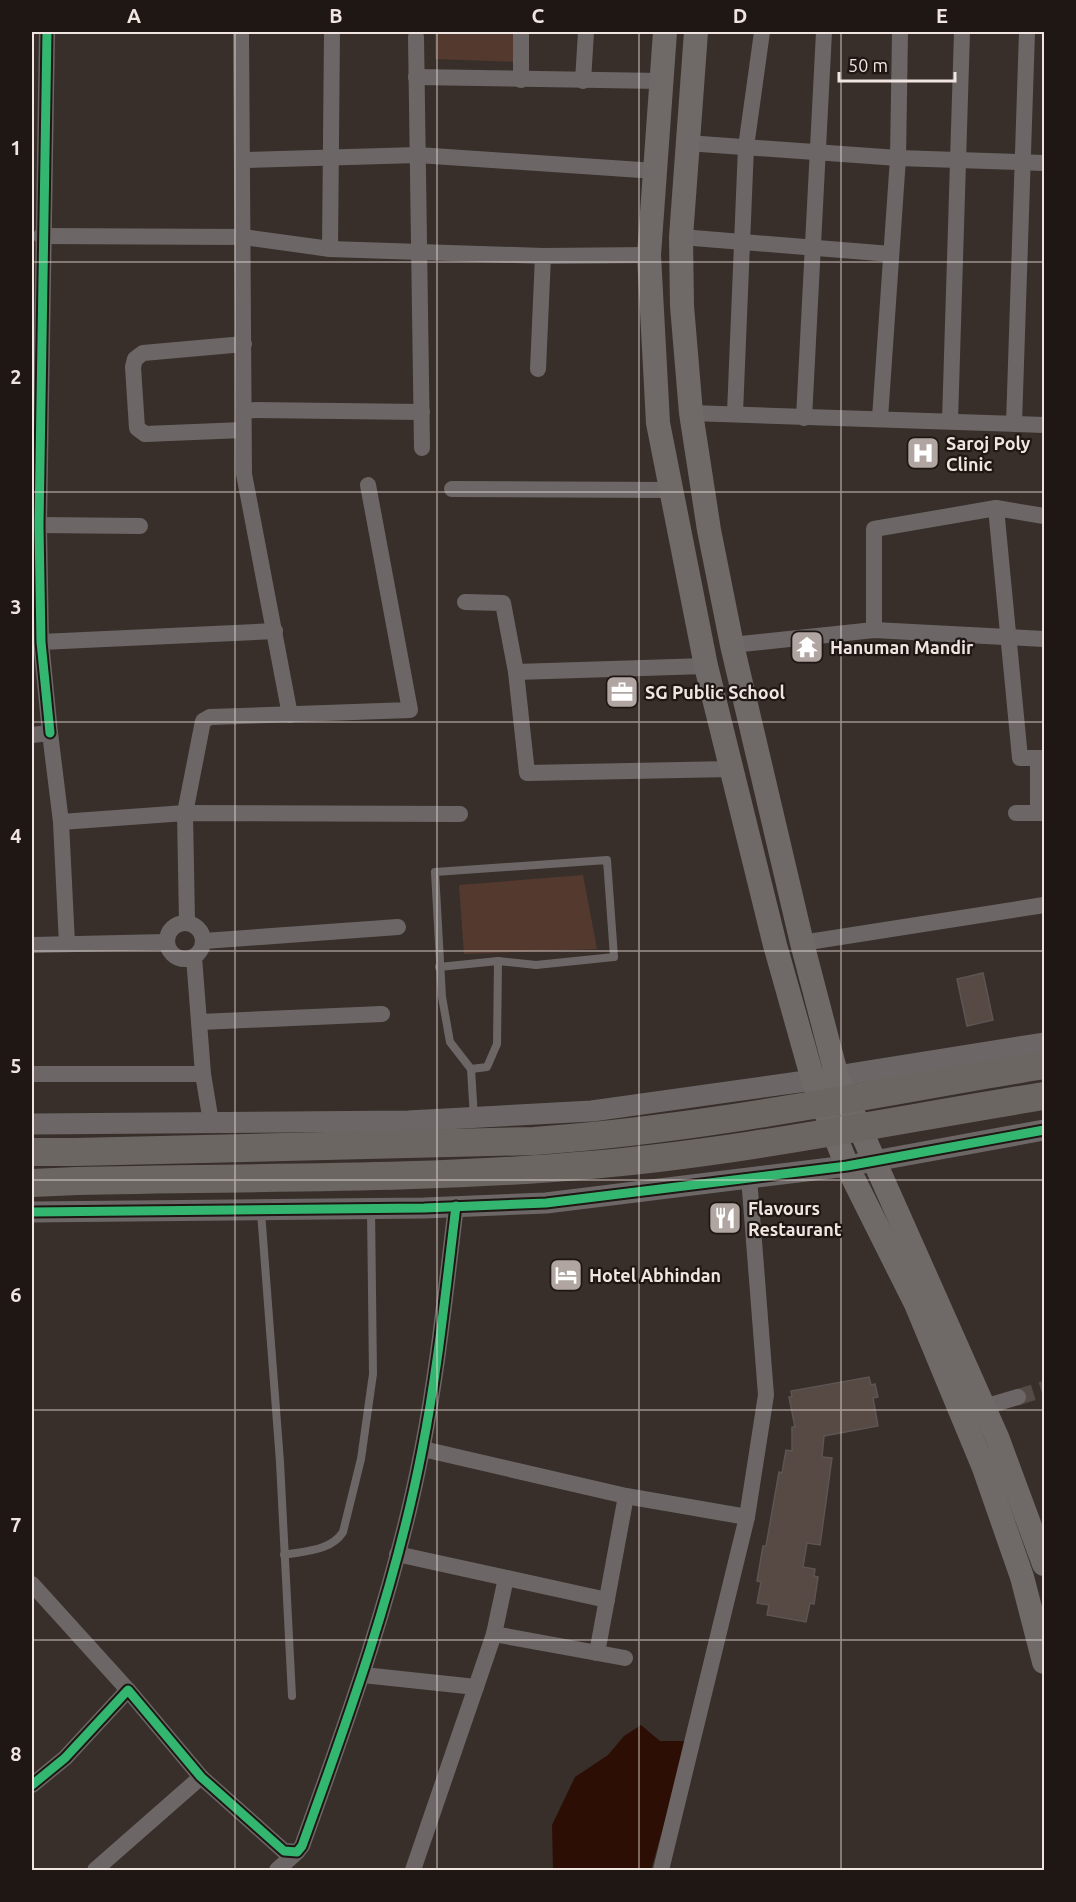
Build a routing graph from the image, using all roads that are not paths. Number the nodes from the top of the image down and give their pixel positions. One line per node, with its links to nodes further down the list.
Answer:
1 (47, 32): 29 (street)
2 (241, 32): 24 (street)
3 (332, 32): 22 (street)
4 (521, 32): 15 (street)
5 (586, 32): 16 (street)
6 (665, 32): 17 (main road)
7 (696, 32): 18 (main road)
8 (762, 32): 19 (street)
9 (824, 32): 20 (street)
10 (900, 32): 23 (street)
11 (962, 32): 25 (street)
12 (1028, 32): 26 (street)
13 (416, 38): 14 (street)
14 (416, 77): 15 (street); 21 (street)
15 (521, 80): 16 (street)
16 (583, 81): 17 (street)
17 (661, 81): 28 (main road)
18 (687, 143): 19 (street); 31 (main road)
19 (746, 147): 20 (street); 32 (street)
20 (819, 153): 23 (street); 33 (street)
21 (418, 155): 22 (street); 28 (street); 35 (street)
22 (330, 158): 24 (street); 34 (street)
23 (898, 158): 25 (street); 36 (street)
24 (243, 160): 30 (street)
25 (957, 160): 26 (street); 48 (street)
26 (1022, 162): 27 (street); 49 (street)
27 (1044, 163)
28 (656, 171): 37 (main road)
29 (41, 236): 30 (street); 39 (street)
30 (243, 237): 34 (street); 40 (street)
31 (681, 237): 32 (street); 44 (main road)
32 (742, 243): 33 (street); 45 (street)
33 (813, 247): 36 (street); 46 (street)
34 (330, 249): 35 (street)
35 (419, 251): 38 (street); 43 (street)
36 (891, 254): 47 (street)
37 (649, 255): 38 (street); 55 (main road)
38 (543, 256): 41 (street)
39 (37, 259): 56 (street)
40 (244, 344): 42 (street); 51 (street)
41 (538, 369)
42 (244, 410): 43 (street); 51 (street)
43 (422, 411): 52 (street)
44 (691, 413): 45 (street); 68 (main road)
45 (735, 413): 46 (street)
46 (804, 418): 47 (street)
47 (880, 418): 48 (street)
48 (950, 421): 49 (street)
49 (1014, 424): 50 (street)
50 (1044, 425)
51 (243, 430): 64 (street)
52 (423, 448)
53 (368, 485): 71 (street)
54 (452, 489): 55 (street)
55 (671, 490): 69 (main road)
56 (35, 493): 59 (street)
57 (996, 508): 58 (street); 63 (street); 65 (street)
58 (1044, 516)
59 (39, 525): 60 (street); 61 (street)
60 (140, 526)
61 (36, 582): 67 (street)
62 (465, 602): 70 (street)
63 (874, 630): 65 (street); 68 (street)
64 (275, 631): 67 (street); 71 (street)
65 (1009, 638): 66 (street); 74 (street)
66 (1044, 639)
67 (41, 642): 72 (street)
68 (732, 645): 86 (main road)
69 (706, 666): 70 (street); 75 (main road)
70 (516, 672): 75 (street)
71 (290, 715): 76 (street)
72 (50, 733): 73 (street); 80 (street)
73 (32, 735)
74 (1041, 758): 78 (street)
75 (732, 769): 100 (main road)
76 (185, 813): 79 (street); 80 (street); 82 (street)
77 (1016, 813): 78 (street)
78 (1041, 813)
79 (460, 814)
80 (61, 822): 87 (street)
81 (1044, 905): 86 (street)
82 (187, 922): 84 (street); 85 (street)
83 (398, 927): 84 (street)
84 (204, 941): 89 (street)
85 (166, 942): 87 (street); 89 (street)
86 (802, 943): 99 (main road)
87 (67, 944): 88 (street)
88 (32, 945)
89 (194, 957): 93 (street)
90 (498, 961): 91 (lane); 91 (lane); 96 (lane)
91 (439, 967): 96 (lane)
92 (382, 1014): 93 (street)
93 (200, 1022): 98 (street)
94 (1044, 1043): 99 (street)
95 (1044, 1065): 106 (highway, bridge)
96 (471, 1069): 102 (lane)
97 (32, 1074): 98 (street)
98 (203, 1074): 103 (street)
99 (837, 1077): 100 (street); 107 (main road)
100 (813, 1080): 102 (street); 108 (main road)
101 (1044, 1096): 110 (highway, bridge)
102 (474, 1118): 103 (street)
103 (211, 1122): 104 (street)
104 (32, 1124)
105 (1044, 1130): 107 (street)
106 (32, 1152)
107 (873, 1160): 108 (street); 116 (main road)
108 (847, 1166): 109 (street); 126 (main road)
109 (749, 1178): 111 (street); 119 (street)
110 (32, 1183)
111 (456, 1206): 113 (street); 117 (street)
112 (260, 1208): 113 (street); 114 (street); 121 (lane)
113 (370, 1208): 121 (lane)
114 (32, 1212)
115 (1018, 1397): 116 (street)
116 (984, 1407): 122 (main road)
117 (423, 1449): 118 (street); 120 (street)
118 (626, 1496): 119 (street); 125 (street)
119 (747, 1517): 141 (street)
120 (397, 1554): 123 (street); 131 (street)
121 (284, 1555): 134 (lane)
122 (1044, 1564)
123 (506, 1578): 125 (street); 127 (street)
124 (32, 1584): 133 (street)
125 (607, 1600): 128 (street)
126 (1041, 1630): 130 (main road)
127 (494, 1634): 128 (street); 132 (street)
128 (597, 1653): 129 (street)
129 (625, 1658)
130 (1044, 1662)
131 (363, 1675): 132 (street); 137 (street)
132 (476, 1687): 140 (street)
133 (128, 1690): 135 (street); 136 (street)
134 (292, 1696)
135 (201, 1776): 137 (street); 138 (street)
136 (32, 1785)
137 (297, 1852): 139 (street)
138 (95, 1870)
139 (277, 1870)
140 (413, 1870)
141 (661, 1870)

